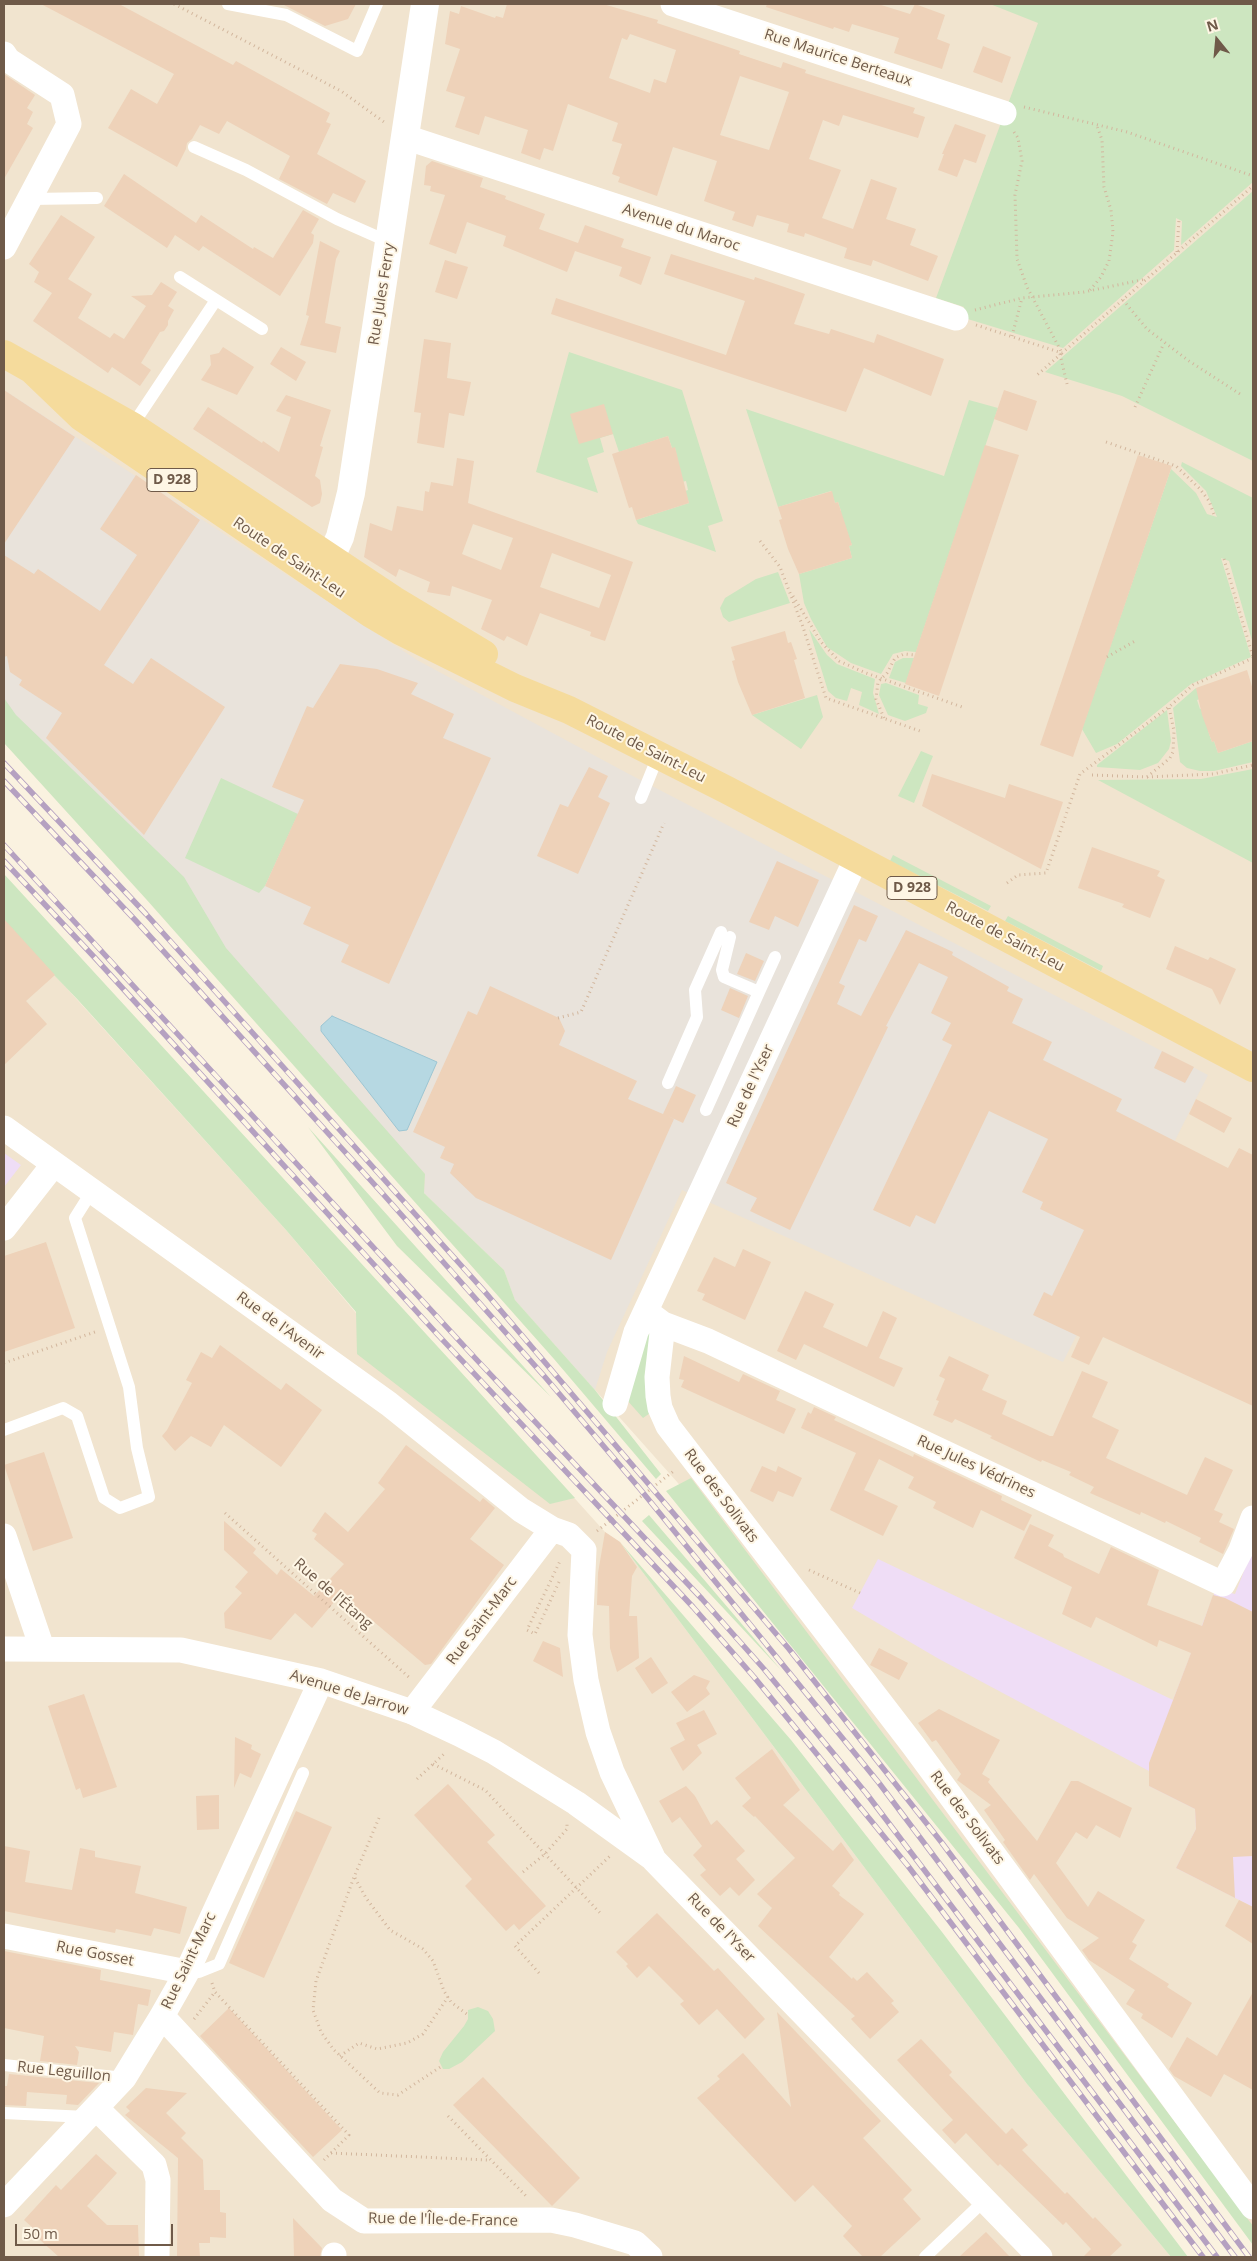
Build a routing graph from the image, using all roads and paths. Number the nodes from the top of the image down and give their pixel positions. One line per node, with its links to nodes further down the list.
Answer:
1 (174, 4): 9 (path)
2 (228, 4): 3 (lane)
3 (377, 4)
4 (424, 4): 9 (street, Rue Jules Ferry)
5 (673, 4): 7 (street, Rue Maurice Berteaux)
6 (4, 54): 14 (street)
7 (1004, 113): 8 (path); 22 (path)
8 (1097, 125): 11 (path); 21 (path)
9 (405, 137): 16 (street, Rue Jules Ferry); 26 (street, Avenue du Maroc)
10 (194, 147): 16 (lane)
11 (1253, 176)
12 (1253, 186): 18 (path)
13 (97, 198): 14 (lane)
14 (30, 199): 17 (street)
15 (1179, 220): 18 (path)
16 (390, 242): 42 (street, Rue Jules Ferry)
17 (4, 247)
18 (1177, 253): 20 (path)
19 (180, 277): 24 (lane)
20 (1147, 279): 21 (path); 25 (path)
21 (1089, 292): 22 (path)
22 (1031, 296): 23 (path); 30 (path)
23 (1022, 298): 26 (path); 28 (path)
24 (216, 300): 27 (lane); 37 (lane)
25 (1123, 300): 29 (path); 30 (path)
26 (956, 318): 28 (path)
27 (262, 329)
28 (1012, 336): 30 (path)
29 (1164, 343): 35 (path); 36 (path)
30 (1061, 353): 33 (path); 34 (path)
31 (4, 354): 32 (main road, Route de Saint-Leu / D 928)
32 (32, 370): 37 (main road, Route de Saint-Leu / D 928); 42 (main road, Route de Saint-Leu / D 928)
33 (1037, 375)
34 (1067, 384)
35 (1240, 394)
36 (1136, 407)
37 (132, 426): 42 (main road, Route de Saint-Leu / D 928)
38 (1106, 442): 39 (path)
39 (1215, 517)
40 (760, 541): 43 (path)
41 (1224, 559): 47 (path)
42 (326, 569): 53 (main road, Route de Saint-Leu / D 928)
43 (788, 587): 48 (path); 51 (path)
44 (1135, 642): 46 (path)
45 (915, 655): 48 (path)
46 (1107, 657)
47 (1253, 657): 50 (path)
48 (882, 678): 49 (path); 51 (path)
49 (962, 707)
50 (1169, 707): 56 (path); 60 (path)
51 (884, 718): 52 (path)
52 (920, 731)
53 (658, 756): 57 (lane); 59 (main road, Route de Saint-Leu / D 928)
54 (1253, 765): 56 (path)
55 (1092, 776): 56 (path)
56 (1147, 777)
57 (641, 798)
58 (664, 823): 63 (path)
59 (856, 859): 64 (main road, Route de Saint-Leu / D 928); 71 (street, Rue de l'Yser)
60 (1007, 883)
61 (776, 957): 62 (lane)
62 (759, 992): 65 (lane); 66 (lane)
63 (558, 1018)
64 (1253, 1068)
65 (668, 1082)
66 (706, 1110)
67 (4, 1128): 68 (street, Rue de l'Avenir)
68 (54, 1164): 69 (street, Rue de l'Avenir); 70 (street)
69 (92, 1191): 72 (lane); 80 (street, Rue de l'Avenir)
70 (4, 1228)
71 (654, 1318): 74 (street, Rue de l'Yser); 76 (street, Rue de l'Yser); 79 (street, Rue Jules Védrines)
72 (110, 1327): 73 (path); 75 (lane)
73 (4, 1363)
74 (615, 1404)
75 (4, 1430)
76 (674, 1434): 120 (street, Rue des Solivats)
77 (682, 1465): 82 (path)
78 (225, 1513): 88 (path, Rue de l'Étang)
79 (1253, 1518)
80 (552, 1529): 88 (street, Rue Saint-Marc); 97 (street, Rue de l'Yser)
81 (4, 1536): 85 (street)
82 (590, 1536)
83 (567, 1554): 84 (path)
84 (560, 1580)
85 (42, 1648): 86 (street, Avenue de Jarrow); 87 (street, Avenue de Jarrow)
86 (4, 1649)
87 (321, 1681): 88 (street, Avenue de Jarrow); 103 (street, Rue Saint-Marc)
88 (419, 1703): 89 (street, Avenue de Jarrow)
89 (459, 1734): 90 (path); 93 (street, Avenue de Jarrow)
90 (433, 1764): 92 (path); 96 (path)
91 (303, 1773): 103 (lane)
92 (417, 1779)
93 (576, 1803): 95 (street, Avenue de Jarrow); 96 (path)
94 (379, 1818): 99 (path)
95 (627, 1840): 97 (street, Avenue de Jarrow); 100 (path)
96 (544, 1854): 98 (path); 100 (path)
97 (654, 1860): 118 (street, Rue de l'Yser)
98 (523, 1872)
99 (354, 1877): 105 (path); 108 (path)
100 (576, 1888): 101 (path); 104 (path)
101 (601, 1914)
102 (4, 1936): 103 (street, Rue Gosset)
103 (198, 1970): 107 (street, Rue Saint-Marc); 115 (path)
104 (539, 1973)
105 (448, 1997): 106 (path); 108 (path)
106 (468, 2015)
107 (162, 2016): 111 (street, Rue Saint-Marc); 117 (street, Rue de l'Île-de-France)
108 (340, 2056): 110 (path)
109 (4, 2065): 111 (lane, Rue Leguillon)
110 (442, 2066)
111 (124, 2078): 113 (street, Rue Saint-Marc)
112 (4, 2113): 113 (lane)
113 (92, 2113): 119 (street, Rue Saint-Marc); 122 (street)
114 (448, 2116): 116 (path)
115 (331, 2153): 116 (path); 117 (path)
116 (488, 2160): 121 (path)
117 (309, 2174): 121 (street, Rue de l'Île-de-France)
118 (986, 2200): 124 (lane); 125 (street, Rue de l'Yser)
119 (5, 2201)
120 (1253, 2207)
121 (551, 2220): 123 (street, Rue de l'Île-de-France)
122 (157, 2257)
123 (650, 2257)
124 (925, 2257)
125 (1040, 2257)

